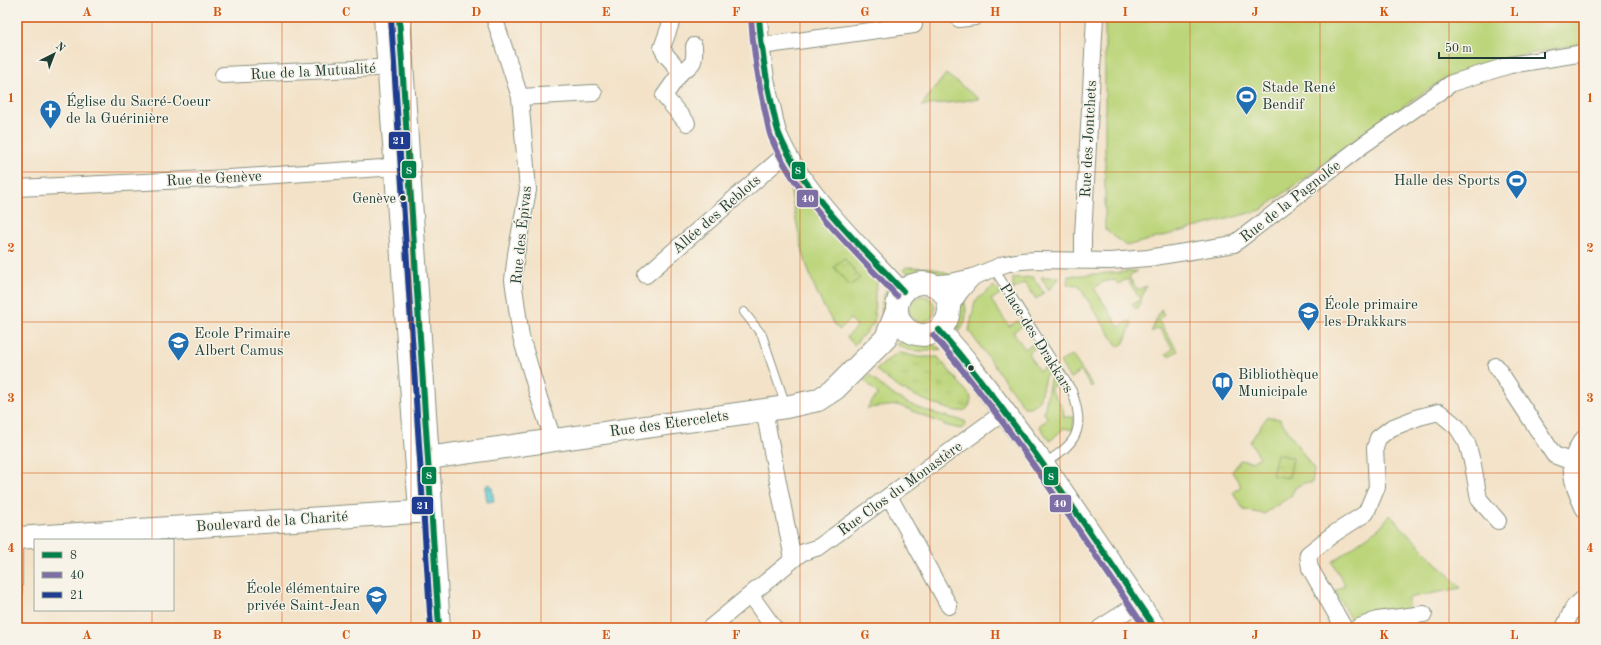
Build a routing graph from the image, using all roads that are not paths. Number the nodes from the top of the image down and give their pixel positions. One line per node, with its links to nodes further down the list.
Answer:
1 (382, 17): 13 (street)
2 (399, 17): 13 (street)
3 (494, 17): 17 (street, Rue des Épivas)
4 (673, 17): 14 (street)
5 (759, 17): 11 (street)
6 (975, 17): 8 (street)
7 (1095, 17): 22 (street, Rue des Jontchets)
8 (959, 19)
9 (914, 25): 11 (street)
10 (694, 46): 14 (street)
11 (761, 46): 19 (street)
12 (1584, 53): 22 (street, Rue de la Pagnolée)
13 (394, 67): 15 (street, Rue de la Mutualité); 20 (street)
14 (680, 72): 18 (street)
15 (223, 75)
16 (594, 93): 17 (street)
17 (520, 97): 38 (street, Rue des Épivas)
18 (687, 123)
19 (787, 153): 24 (street, Allée des Reblots); 27 (street)
20 (401, 160): 21 (street, Rue de Genève); 39 (street); 44 (street)
21 (17, 188)
22 (1083, 260): 23 (street, Rue de la Pagnolée)
23 (994, 269): 25 (street, Rue de la Pagnolée); 41 (lane, Place des Drakkars)
24 (646, 275)
25 (973, 277): 26 (street, Rue de la Pagnolée); 30 (street)
26 (931, 284): 27 (street); 30 (street)
27 (903, 291): 29 (street)
28 (744, 312): 34 (lane)
29 (896, 313): 31 (street); 32 (street, Rue des Etercelets)
30 (944, 321): 31 (street); 36 (street)
31 (912, 333): 32 (street)
32 (886, 338): 34 (street, Rue des Etercelets)
33 (1496, 366): 40 (street)
34 (786, 406): 35 (street, Rue des Etercelets)
35 (764, 410): 38 (street, Rue des Etercelets); 47 (street)
36 (1004, 412): 41 (street); 42 (street, Rue Clos du Monastère)
37 (1584, 438): 40 (street)
38 (554, 439): 39 (street, Rue des Etercelets)
39 (428, 458): 44 (street)
40 (1572, 462): 43 (street)
41 (1043, 464): 50 (street)
42 (889, 496): 47 (street, Rue Clos du Monastère); 51 (street)
43 (1584, 509)
44 (424, 511): 46 (street, Boulevard de la Charité); 54 (street)
45 (1498, 521): 59 (street)
46 (18, 538): 53 (lane)
47 (793, 560): 48 (street, Rue Clos du Monastère)
48 (751, 596): 55 (street, Rue Clos du Monastère); 56 (street)
49 (1584, 598): 61 (street)
50 (1139, 603): 57 (street); 58 (street)
51 (949, 606)
52 (1424, 614): 60 (street)
53 (18, 628)
54 (439, 628)
55 (710, 628)
56 (774, 628)
57 (1100, 628)
58 (1155, 628)
59 (1344, 628)
60 (1357, 628)
61 (1564, 628)

